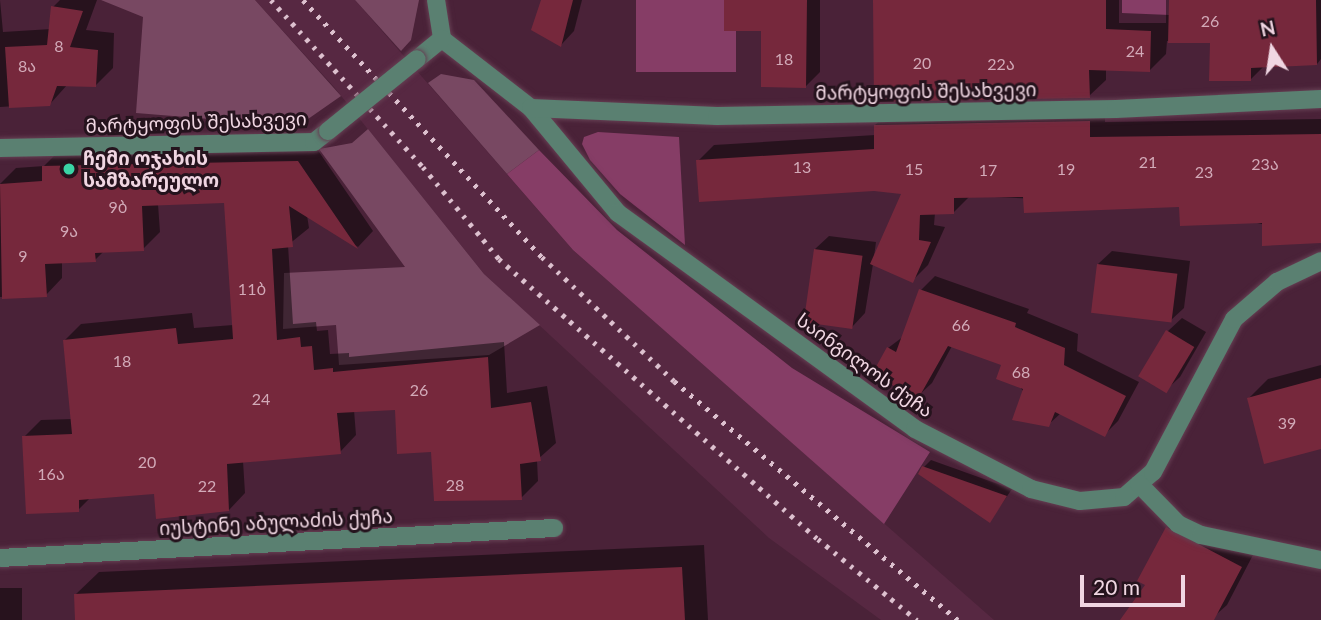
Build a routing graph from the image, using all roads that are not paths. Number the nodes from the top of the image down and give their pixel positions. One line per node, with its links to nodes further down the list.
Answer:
1 (436, 0): 2 (street)
2 (442, 39): 4 (street, საინგილოს ქუჩა); 5 (street, მარტყოფის შესახვევი, bridge)
3 (1321, 99): 4 (street, მარტყოფის შესახვევი)
4 (531, 108): 7 (street, საინგილოს ქუჩა)
5 (0, 148)
6 (1321, 261): 7 (street, საინგილოს ქუჩა)
7 (1139, 484): 10 (street)
8 (554, 528): 9 (street, იუსტინე აბულაძის ქუჩა)
9 (0, 558)
10 (1321, 560)

